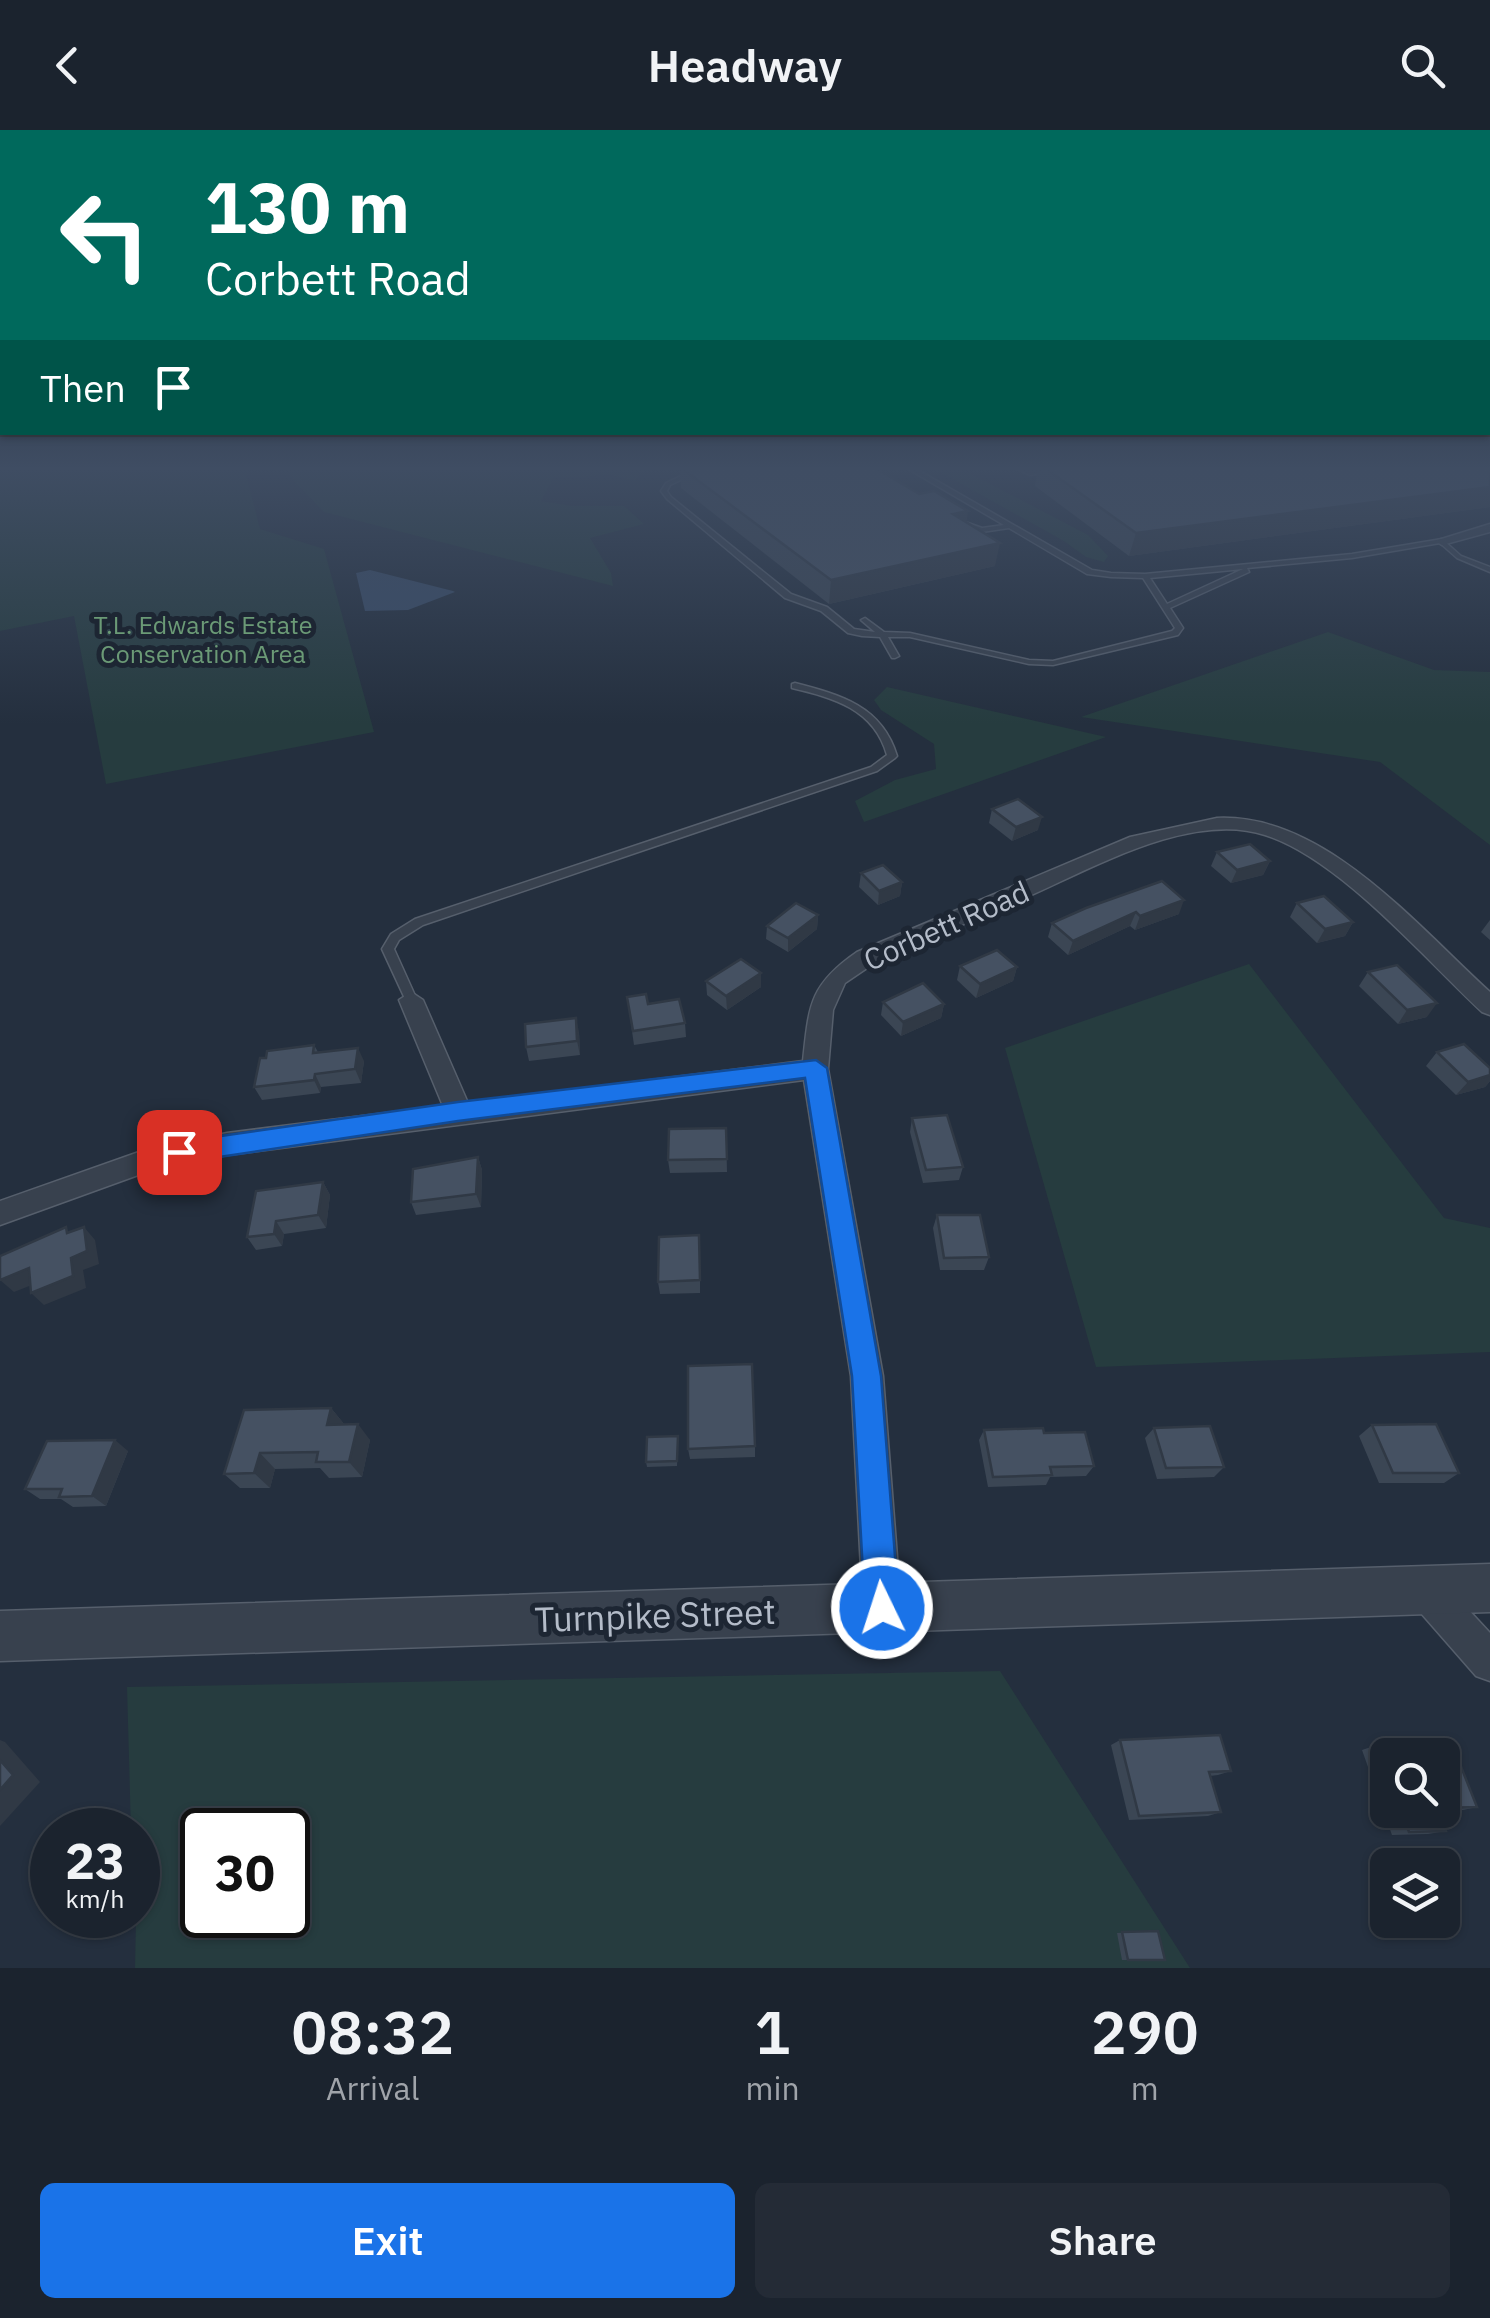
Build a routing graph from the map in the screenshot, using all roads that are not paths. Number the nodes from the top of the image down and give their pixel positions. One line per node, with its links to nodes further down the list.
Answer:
1 (734, 552): 10 (lane)
2 (1055, 552): 7 (lane)
3 (1379, 552): 5 (lane)
4 (1452, 552): 6 (lane)
5 (1254, 566): 7 (lane); 8 (lane)
6 (1490, 570)
7 (1146, 576): 8 (lane)
8 (1167, 607): 10 (lane)
9 (865, 620): 10 (lane)
10 (882, 634): 11 (lane)
11 (895, 656)
12 (795, 686): 13 (lane)
13 (412, 1000): 16 (street)
14 (1490, 1006): 15 (street, Corbett Road)
15 (816, 1068): 16 (street); 20 (street, Corbett Road)
16 (458, 1111): 17 (street)
17 (0, 1213)
18 (1490, 1588): 19 (street, Turnpike Street)
19 (1426, 1591): 20 (street, Turnpike Street); 22 (street)
20 (882, 1608): 21 (street, Turnpike Street)
21 (0, 1636)
22 (1490, 1662)

